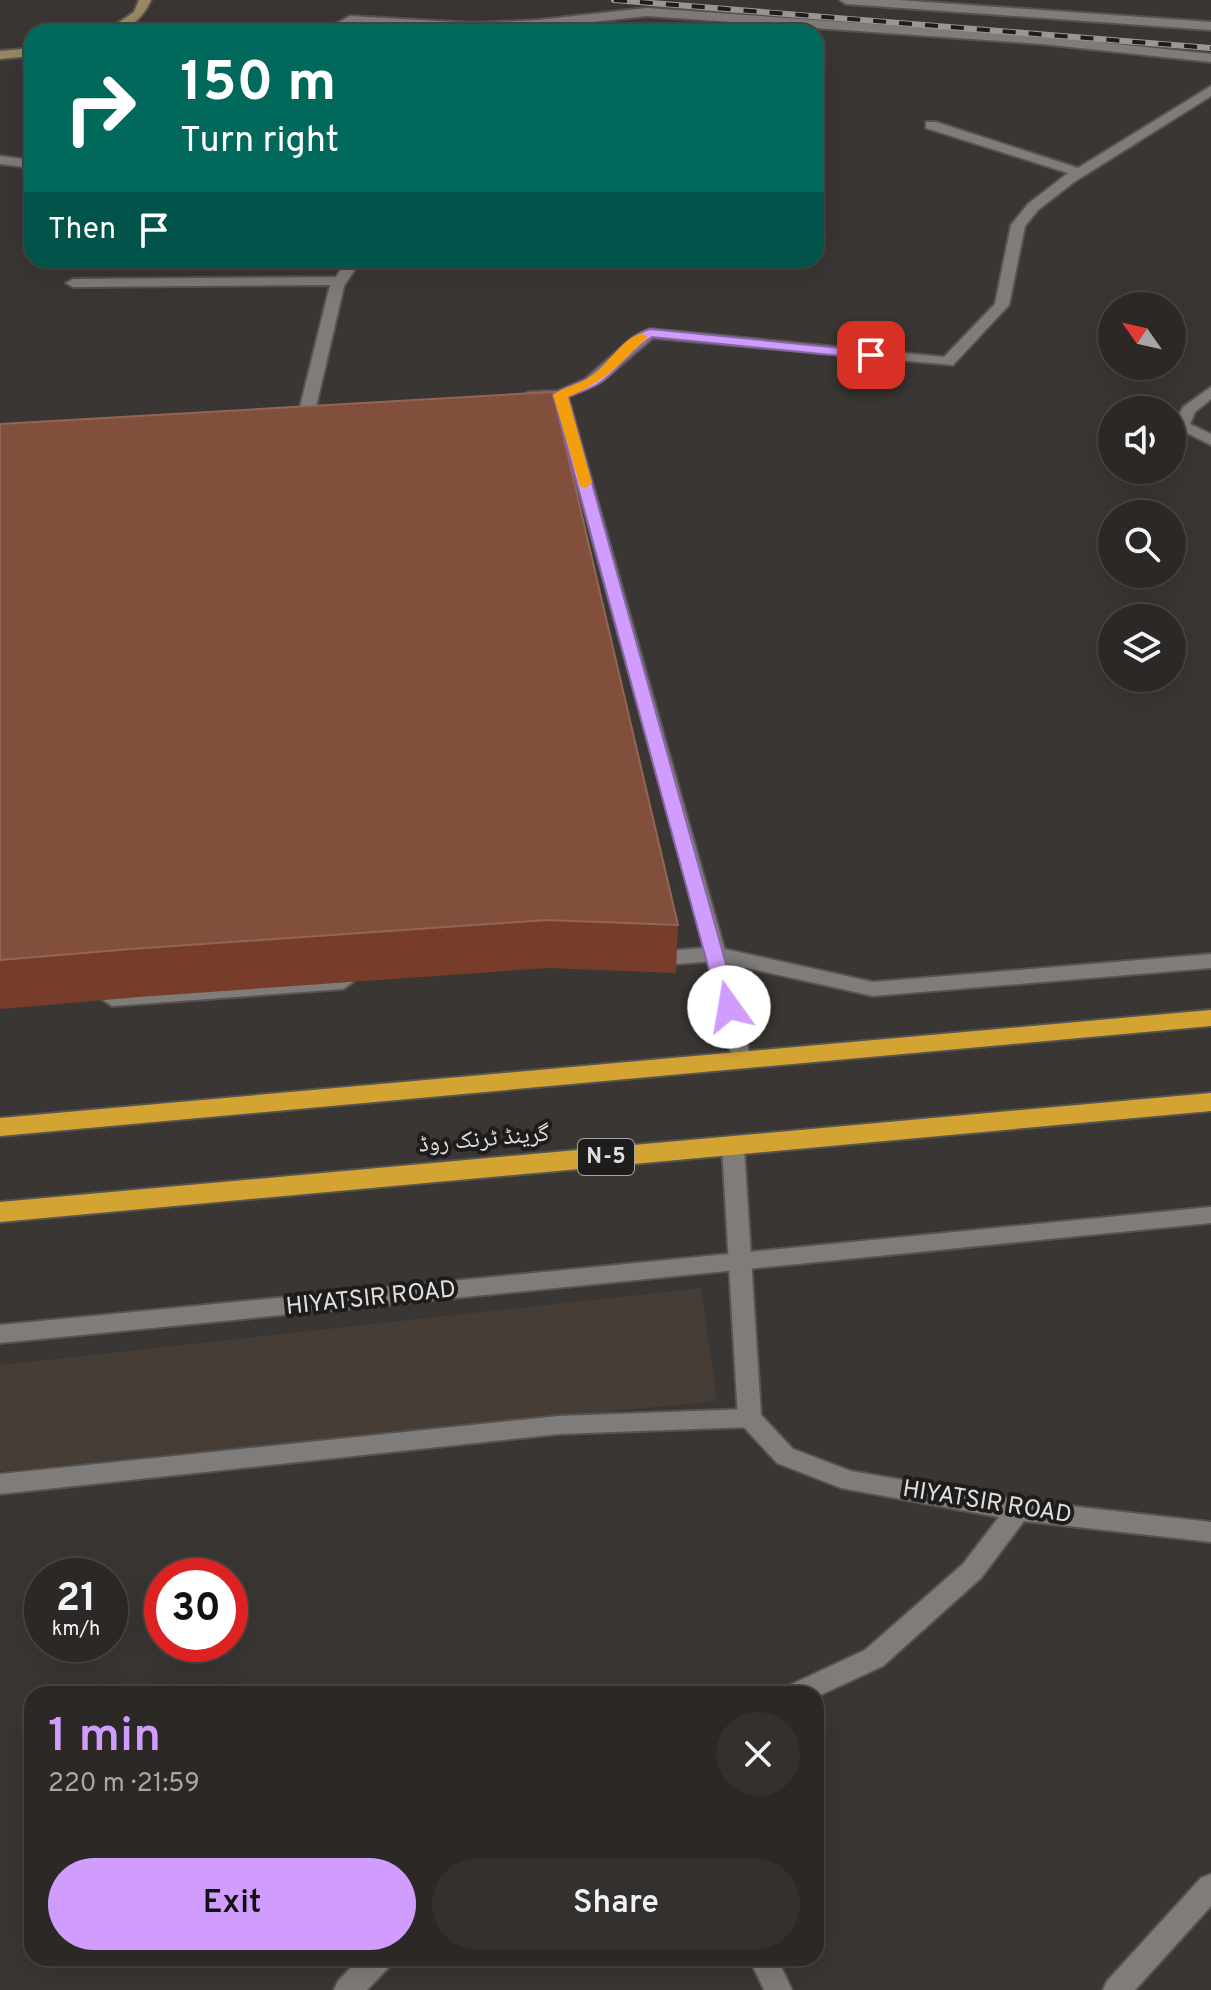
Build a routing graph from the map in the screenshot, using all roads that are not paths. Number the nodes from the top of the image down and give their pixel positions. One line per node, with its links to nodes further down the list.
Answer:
1 (145, 0): 4 (street)
2 (846, 0): 9 (street)
3 (593, 17): 7 (street); 8 (street); 12 (street)
4 (123, 24)
5 (342, 24): 6 (street)
6 (421, 24)
7 (537, 24)
8 (590, 24)
9 (1211, 26)
10 (24, 53): 11 (street)
11 (0, 55)
12 (1211, 58)
13 (1211, 90): 17 (street)
14 (931, 125): 17 (street)
15 (0, 160): 16 (street)
16 (24, 163)
17 (1081, 173): 22 (street)
18 (349, 268): 19 (street)
19 (340, 281): 20 (street); 24 (street)
20 (73, 283)
21 (1211, 392): 25 (street)
22 (560, 395): 23 (street); 26 (street)
23 (513, 397)
24 (308, 407)
25 (1211, 440)
26 (716, 954): 27 (street); 28 (street); 32 (street)
27 (637, 960)
28 (1211, 961)
29 (367, 981): 30 (street)
30 (92, 1000)
31 (1211, 1018): 32 (highway)
32 (741, 1060): 34 (highway)
33 (1211, 1102): 35 (highway, گرینڈ ٹرنک روڈ / N-5)
34 (0, 1127)
35 (733, 1146): 36 (highway, گرینڈ ٹرنک روڈ / N-5); 38 (street)
36 (0, 1212)
37 (1211, 1215): 38 (street, HIYATSIR ROAD)
38 (742, 1260): 39 (street, HIYATSIR ROAD); 40 (street)
39 (0, 1334)
40 (750, 1418): 41 (street); 42 (street, HIYATSIR ROAD)
41 (0, 1484)
42 (1018, 1510): 43 (street, HIYATSIR ROAD); 44 (street)
43 (1211, 1532)
44 (814, 1686)
45 (1211, 1887): 50 (street)
46 (371, 1966): 48 (street)
47 (767, 1966): 49 (street)
48 (348, 1990)
49 (778, 1990)
50 (1117, 1990)

